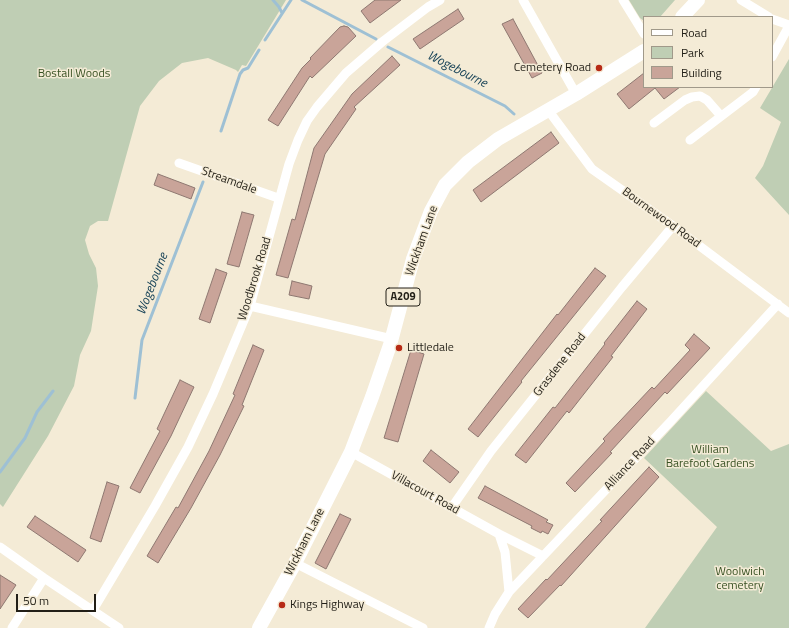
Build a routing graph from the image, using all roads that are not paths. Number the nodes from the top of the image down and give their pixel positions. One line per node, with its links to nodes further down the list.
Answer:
1 (440, 0): 21 (street, Woodbrook Road)
2 (523, 0): 15 (street)
3 (623, 0): 10 (street)
4 (698, 0): 6 (main road)
5 (741, 0): 7 (street)
6 (683, 16)
7 (767, 16)
8 (773, 19): 9 (street)
9 (789, 25): 12 (street)
10 (643, 32)
11 (643, 51): 15 (main road, Wickham Lane / A209)
12 (773, 55)
13 (755, 88): 14 (street)
14 (746, 91): 17 (street)
15 (576, 94): 16 (main road, Wickham Lane / A209)
16 (548, 110): 22 (street, Bournewood Road); 26 (main road, Wickham Lane / A209)
17 (721, 116): 18 (street); 19 (street)
18 (654, 123)
19 (690, 140)
20 (180, 163): 21 (street, Streamdale)
21 (278, 198): 24 (street, Woodbrook Road)
22 (673, 226): 23 (street, Bournewood Road); 28 (street, Grasdene Road)
23 (778, 304): 25 (street, Bournewood Road); 31 (street, Alliance Road)
24 (250, 306): 26 (street); 35 (street, Woodbrook Road)
25 (789, 313)
26 (392, 339): 27 (main road, Wickham Lane / A209)
27 (351, 452): 28 (street, Villacourt Road); 32 (main road, Wickham Lane / A209)
28 (452, 507): 29 (street, Villacourt Road)
29 (500, 534): 31 (street, Villacourt Road); 34 (street)
30 (0, 547): 33 (street)
31 (543, 556): 34 (street, Alliance Road)
32 (295, 563): 38 (main road, Wickham Lane / A209); 39 (street)
33 (44, 578): 35 (street); 36 (street)
34 (509, 592): 40 (street, Alliance Road)
35 (93, 610): 37 (street)
36 (12, 628)
37 (119, 628)
38 (259, 628)
39 (423, 628)
40 (489, 628)

